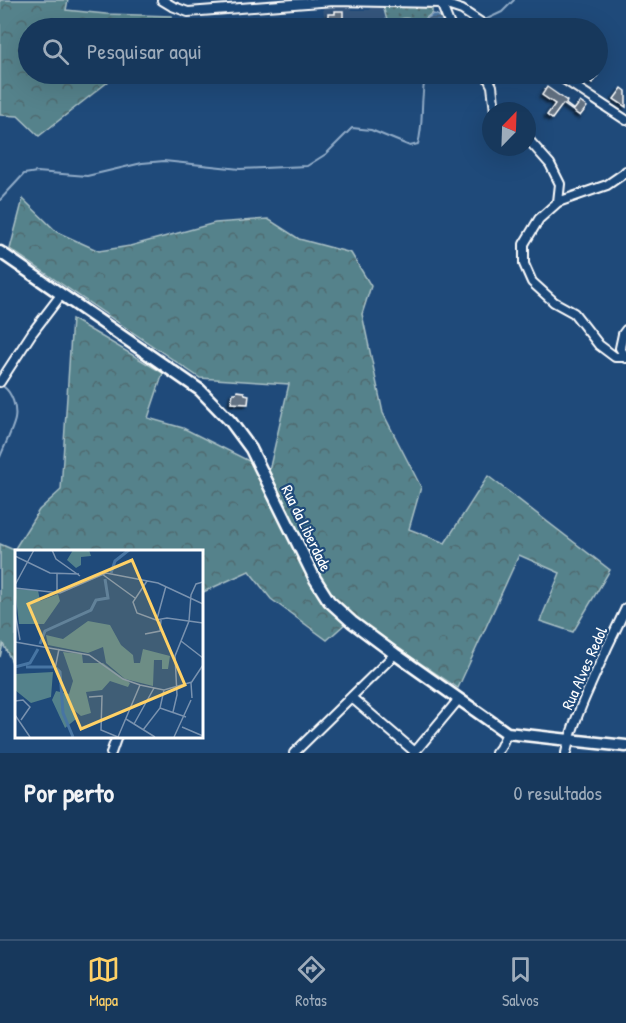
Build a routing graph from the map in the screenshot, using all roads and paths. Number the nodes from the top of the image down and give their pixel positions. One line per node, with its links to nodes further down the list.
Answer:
1 (162, 0): 3 (street)
2 (325, 1): 3 (street); 4 (street)
3 (173, 3)
4 (441, 3): 5 (street); 6 (street)
5 (447, 18)
6 (474, 18)
7 (491, 84): 9 (street)
8 (571, 84): 10 (street)
9 (494, 102)
10 (626, 120)
11 (536, 148): 13 (street)
12 (626, 171): 13 (street)
13 (558, 202): 17 (street)
14 (0, 252): 15 (street, Rua da Liberdade)
15 (61, 295): 18 (street); 20 (street, Rua da Liberdade)
16 (626, 330): 17 (street)
17 (625, 358)
18 (0, 382)
19 (626, 608): 25 (street, Rua Alves Redol)
20 (395, 654): 21 (street); 22 (street, Rua da Liberdade)
21 (352, 698): 28 (street); 29 (street)
22 (459, 699): 23 (street, Rua da Liberdade); 29 (street)
23 (507, 733): 25 (street, Rua da Liberdade); 30 (street)
24 (116, 738): 27 (street)
25 (569, 740): 26 (street, Rua da Liberdade); 31 (street, Rua Alves Redol)
26 (626, 746)
27 (111, 753)
28 (294, 753)
29 (414, 753)
30 (495, 753)
31 (566, 753)

